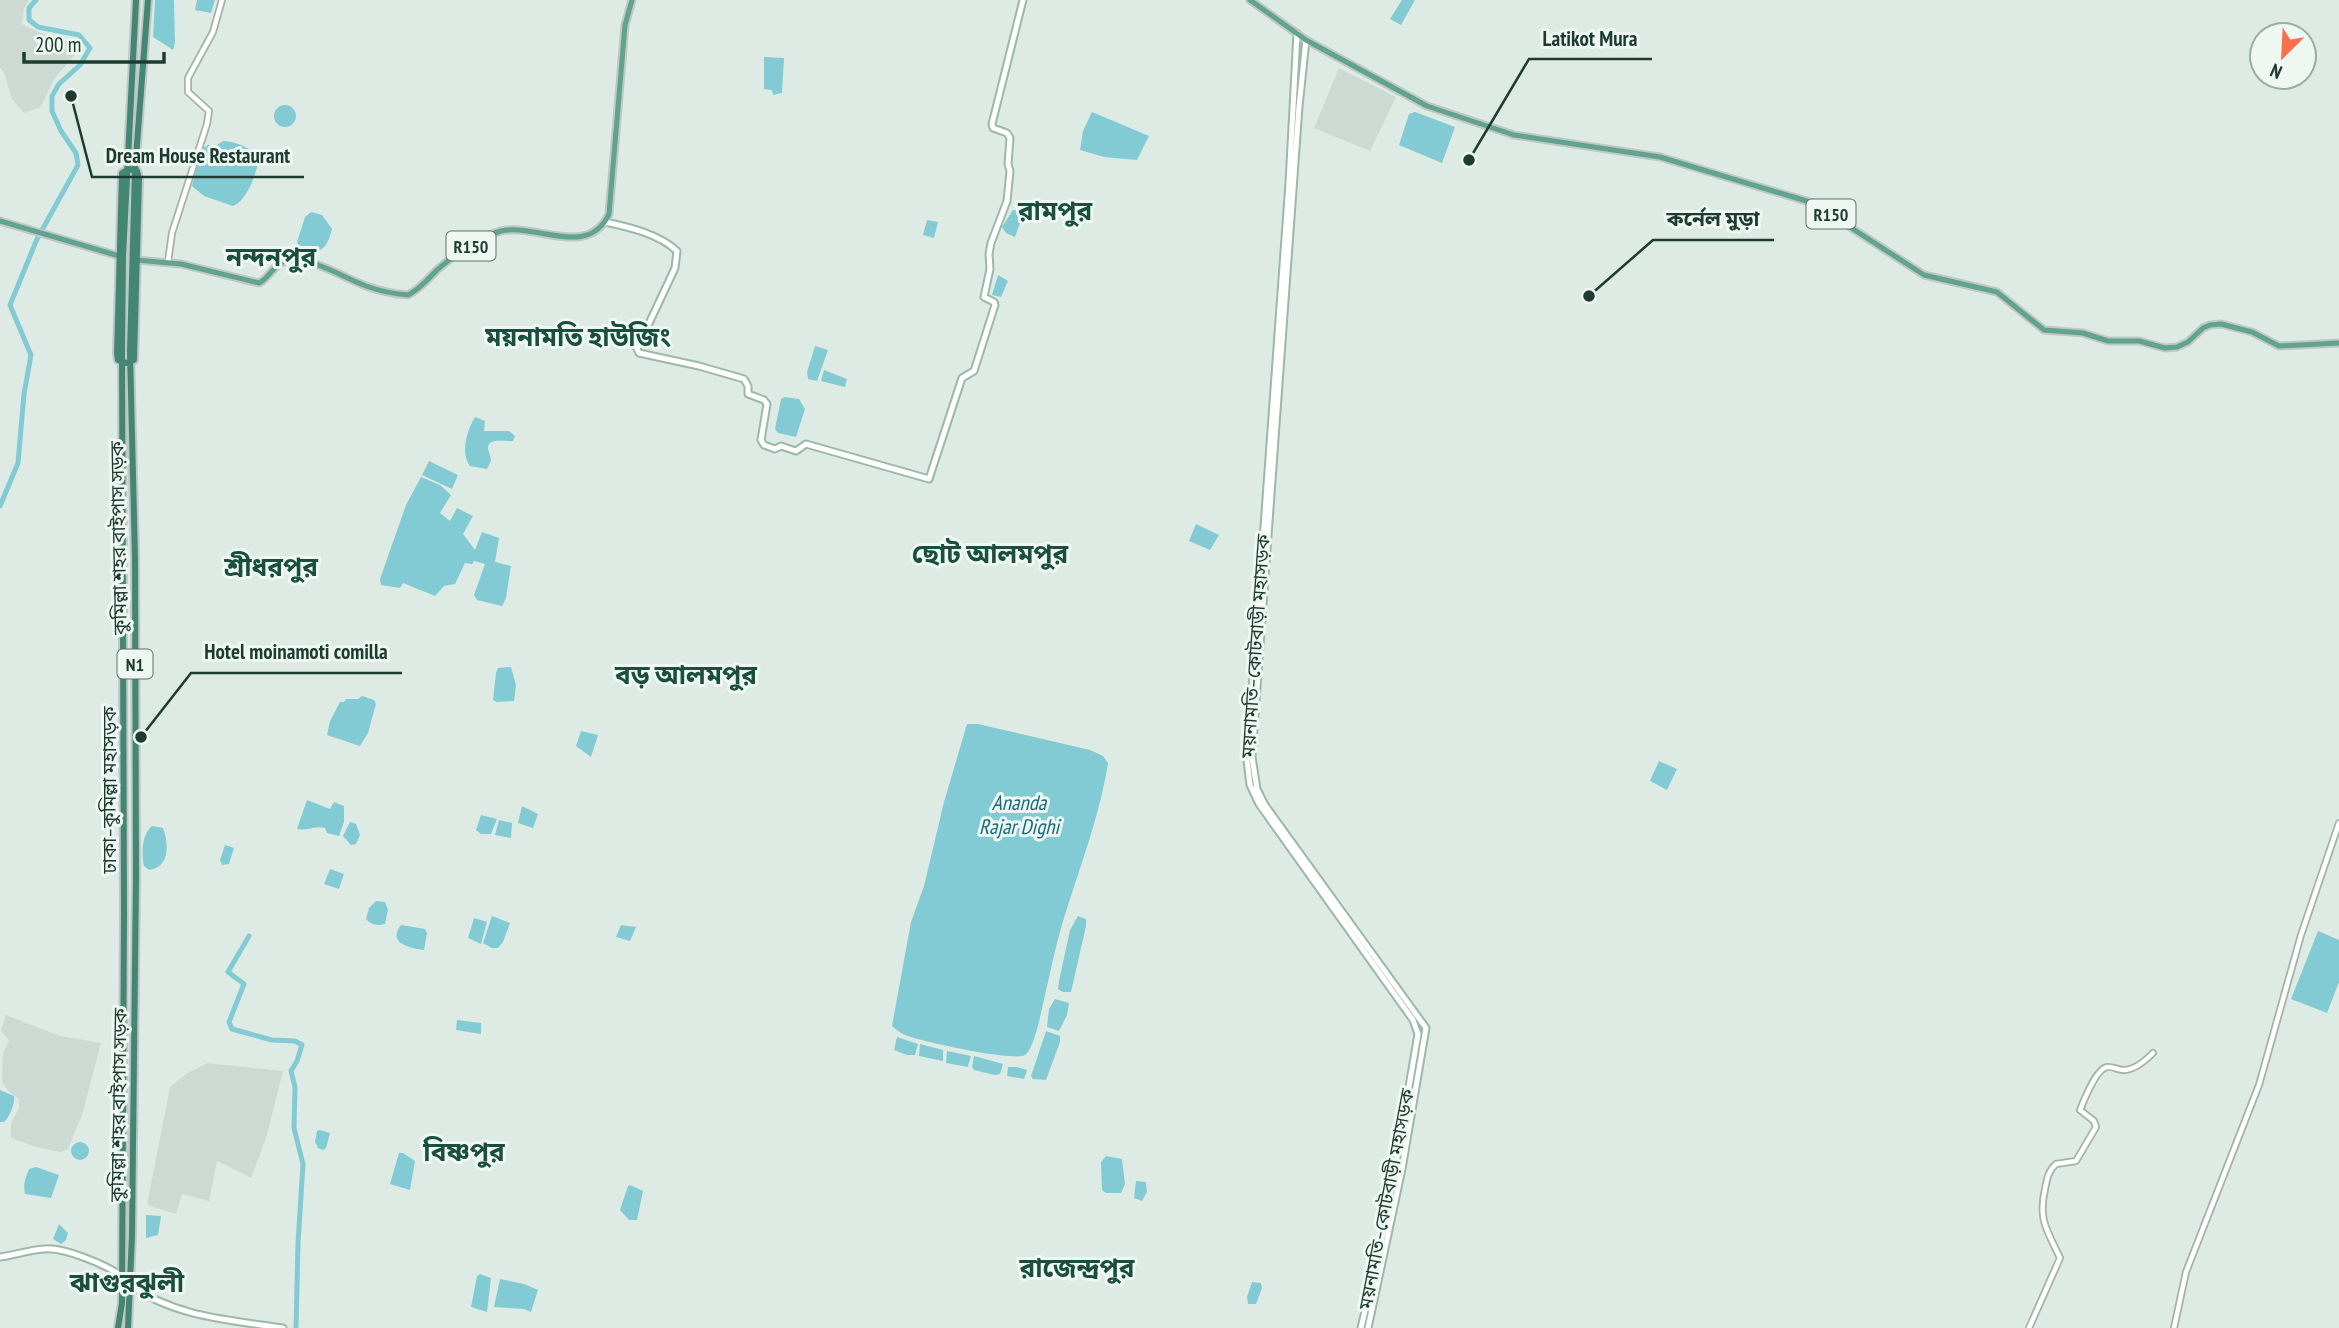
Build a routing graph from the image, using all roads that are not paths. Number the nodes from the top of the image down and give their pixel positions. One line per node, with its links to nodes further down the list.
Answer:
1 (136, 0): 9 (highway, ঢাকা–কুমিল্লা মহাসড়ক / N1)
2 (148, 0): 9 (highway, কুমিল্লা শহর বাইপাস সড়ক / N1)
3 (222, 0): 14 (street)
4 (632, 0): 11 (main road)
5 (1023, 0): 11 (main road)
6 (1250, 0): 7 (main road, R150)
7 (1297, 33): 8 (main road, R150); 26 (main road, ময়নামতি–কোটবাড়ী মহাসড়ক)
8 (1306, 40): 15 (main road, R150); 27 (main road, ময়নামতি–কোটবাড়ী মহাসড়ক)
9 (132, 169): 12 (highway); 13 (highway); 16 (highway, ঢাকা–কুমিল্লা মহাসড়ক / N1); 17 (highway, কুমিল্লা শহর বাইপাস সড়ক / N1)
10 (0, 221): 12 (main road)
11 (605, 222): 14 (main road, R150)
12 (119, 256): 16 (highway)
13 (136, 260): 14 (main road, R150); 17 (highway)
14 (168, 262)
15 (2339, 343)
16 (122, 363): 17 (highway); 21 (highway, ঢাকা–কুমিল্লা মহাসড়ক / N1)
17 (131, 363): 22 (highway, কুমিল্লা শহর বাইপাস সড়ক / N1)
18 (2339, 823): 29 (street)
19 (2153, 1053): 28 (street)
20 (0, 1256): 21 (main road)
21 (121, 1275): 22 (main road); 23 (highway, ঢাকা–কুমিল্লা মহাসড়ক / N1)
22 (130, 1284): 24 (highway, কুমিল্লা শহর বাইপাস সড়ক / N1); 25 (main road)
23 (118, 1328)
24 (128, 1328)
25 (283, 1328)
26 (1361, 1328)
27 (1368, 1328)
28 (2029, 1328)
29 (2174, 1328)

